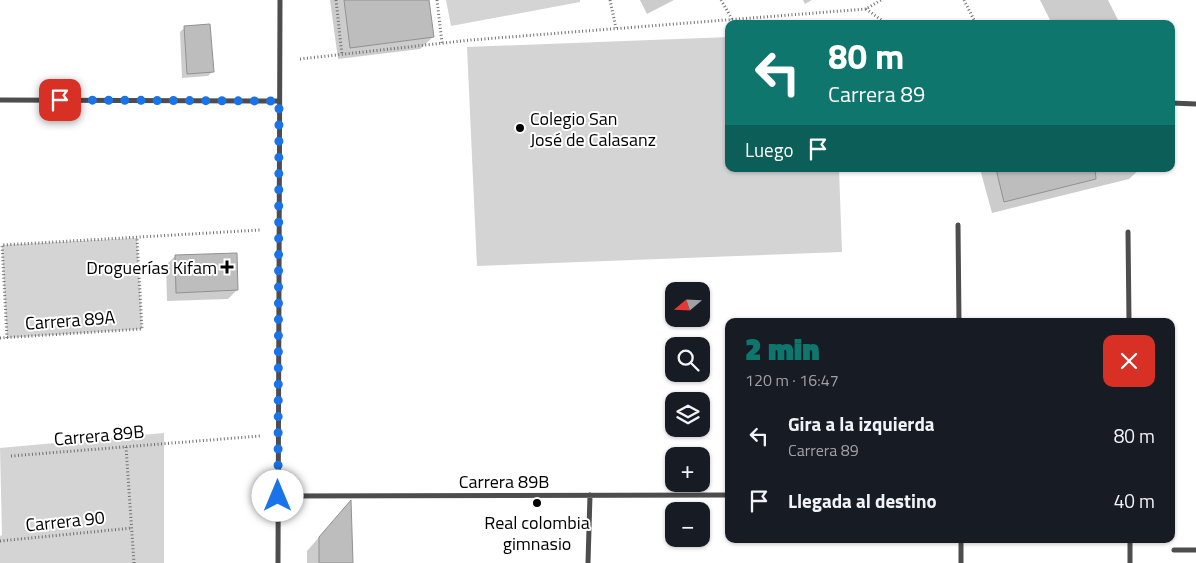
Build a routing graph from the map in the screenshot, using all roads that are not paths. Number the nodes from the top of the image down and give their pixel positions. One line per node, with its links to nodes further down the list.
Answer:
1 (280, 0): 3 (street)
2 (0, 100): 3 (street)
3 (279, 101): 12 (street)
4 (1175, 104): 5 (street)
5 (1196, 104)
6 (958, 225): 8 (street)
7 (1128, 232): 9 (street)
8 (959, 318)
9 (1129, 318)
10 (590, 495): 11 (street, Carrera 89B); 12 (street, Carrera 89B); 18 (street)
11 (725, 495)
12 (278, 496): 17 (street)
13 (961, 543): 19 (street)
14 (1130, 543): 20 (street)
15 (1174, 550): 16 (street)
16 (1196, 550)
17 (278, 563)
18 (588, 563)
19 (961, 563)
20 (1130, 563)

